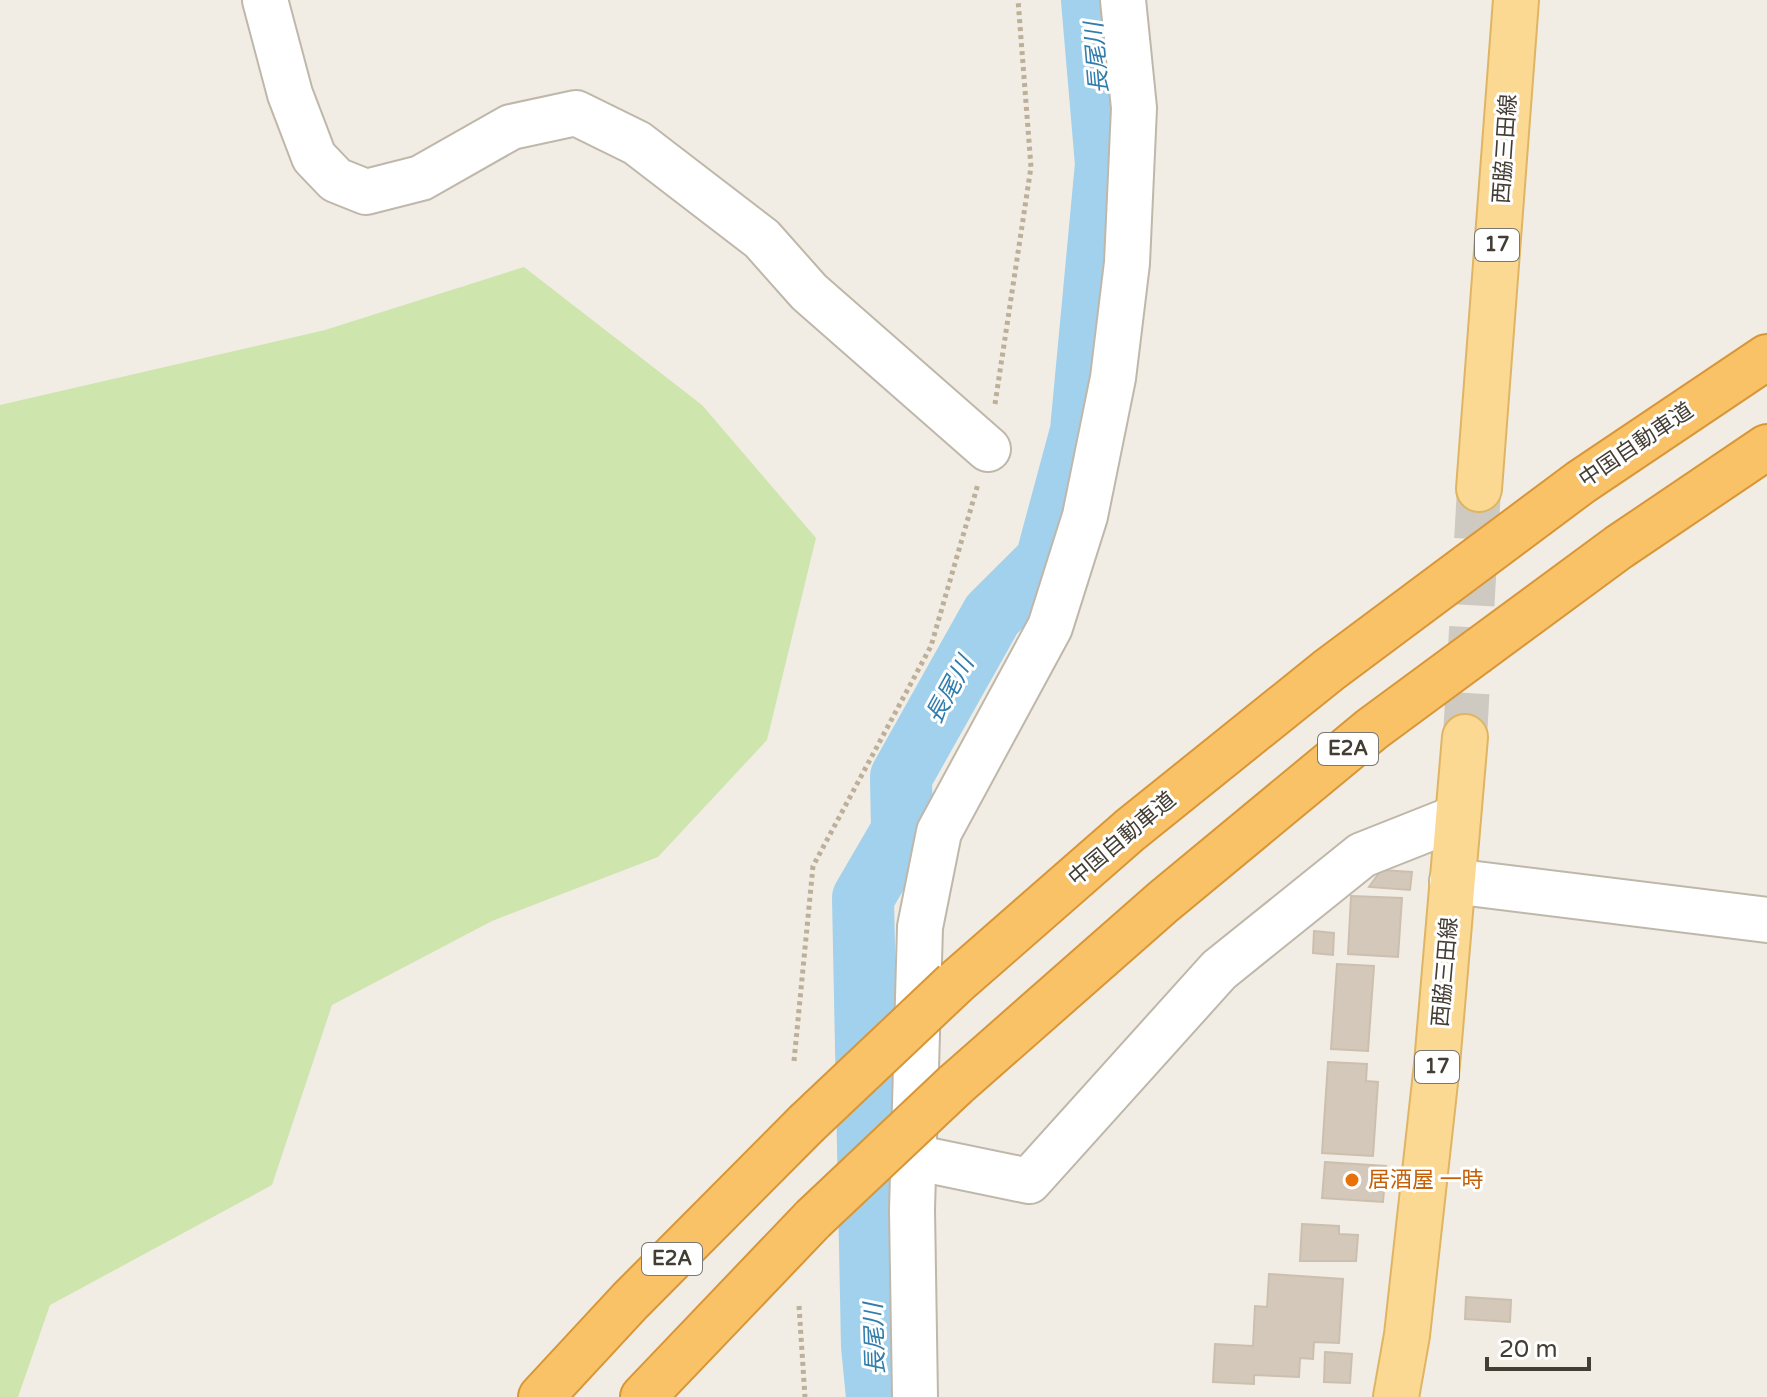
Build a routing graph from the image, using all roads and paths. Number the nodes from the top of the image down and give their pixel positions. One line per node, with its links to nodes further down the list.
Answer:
1 (265, 0): 7 (street)
2 (1018, 0): 7 (path)
3 (1123, 0): 14 (street)
4 (1516, 0): 8 (main road, 西脇三田線 / 17)
5 (1767, 357): 16 (highway, 中国自動車道 / E2A, bridge)
6 (1767, 447): 17 (highway, E2A, bridge)
7 (988, 449): 13 (path)
8 (1479, 489)
9 (1465, 737): 10 (main road, 西脇三田線 / 17)
10 (1458, 817): 11 (main road, 西脇三田線 / 17); 14 (street)
11 (1452, 881): 12 (street); 20 (main road, 西脇三田線 / 17)
12 (1767, 920)
13 (794, 1061)
14 (913, 1157): 19 (street)
15 (799, 1306): 18 (path)
16 (541, 1397)
17 (643, 1397)
18 (805, 1397)
19 (915, 1397)
20 (1396, 1397)

